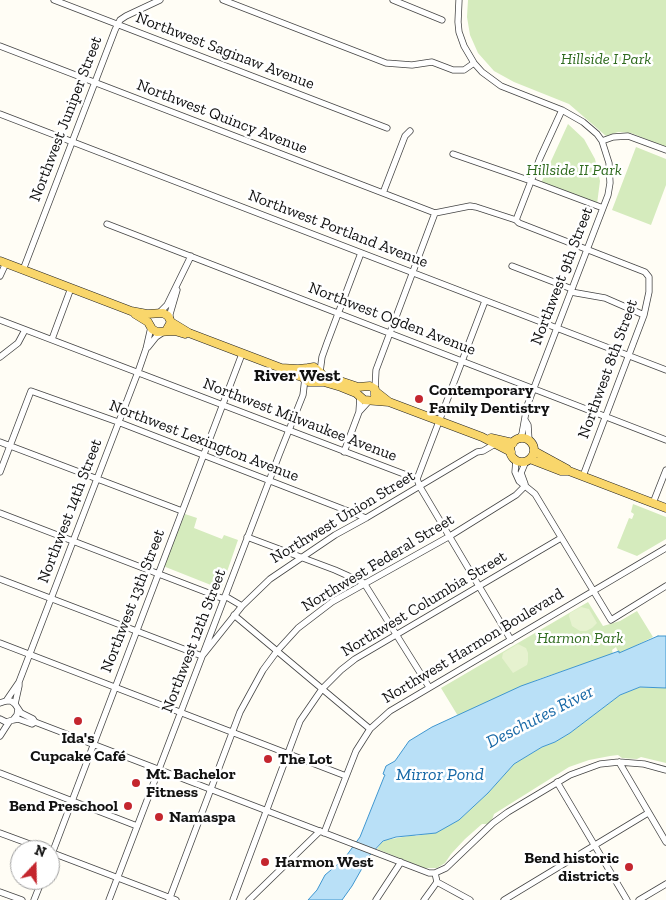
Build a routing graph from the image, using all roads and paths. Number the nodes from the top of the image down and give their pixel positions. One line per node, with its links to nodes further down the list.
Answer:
1 (54, 0): 7 (street, Northwest Saginaw Avenue)
2 (160, 0): 7 (street, Northwest Juniper Street)
3 (223, 0): 9 (street)
4 (393, 0): 6 (street)
5 (459, 0): 9 (street)
6 (442, 20)
7 (118, 24): 10 (street, Northwest Juniper Street); 13 (street, Northwest Saginaw Avenue)
8 (0, 46): 10 (street, Northwest Quincy Avenue)
9 (474, 63): 11 (street)
10 (94, 82): 16 (street, Northwest Juniper Street); 20 (street, Northwest Quincy Avenue)
11 (562, 110): 15 (street); 19 (street)
12 (0, 114): 16 (street, Northwest Portland Avenue)
13 (387, 128)
14 (410, 131): 20 (street)
15 (602, 141): 17 (street); 21 (street, Northwest 9th Street)
16 (72, 142): 26 (street, Northwest Portland Avenue); 30 (street, Northwest Juniper Street)
17 (666, 150)
18 (453, 154): 19 (street)
19 (531, 181): 21 (street); 23 (street)
20 (383, 193): 22 (street, Northwest Quincy Avenue)
21 (603, 208): 25 (street, Northwest 9th Street)
22 (435, 213): 23 (street); 31 (street)
23 (516, 220): 25 (street)
24 (107, 224): 27 (street, Northwest Ogden Avenue)
25 (587, 249): 35 (street, Northwest 9th Street); 40 (street, Northwest 8th Street)
26 (361, 253): 31 (street, Northwest Portland Avenue); 38 (street)
27 (190, 256): 33 (street); 38 (street, Northwest Ogden Avenue)
28 (3, 262): 30 (main road); 32 (street)
29 (512, 266): 35 (street)
30 (24, 270): 34 (main road)
31 (412, 272): 36 (street, Northwest Portland Avenue); 48 (street)
32 (0, 276)
33 (178, 286): 39 (street); 42 (street)
34 (72, 288): 37 (main road); 49 (street)
35 (572, 290): 40 (street); 44 (street, Northwest 9th Street)
36 (486, 300): 44 (street, Northwest Portland Avenue); 55 (street)
37 (131, 311): 39 (main road); 43 (main road)
38 (338, 312): 48 (street, Northwest Ogden Avenue); 54 (street)
39 (157, 313): 42 (main road); 43 (main road)
40 (644, 315): 52 (street, Northwest 8th Street)
41 (0, 320): 45 (street, Northwest Milwaukee Avenue)
42 (170, 320): 46 (main road); 47 (main road)
43 (151, 326): 46 (main road); 50 (street, Northwest 14th Street)
44 (558, 328): 52 (street, Northwest Portland Avenue); 65 (street, Northwest 9th Street)
45 (26, 330): 49 (street, Northwest Milwaukee Avenue); 53 (street)
46 (165, 332): 47 (main road); 50 (street, Northwest 14th Street)
47 (189, 333): 51 (main road)
48 (390, 333): 55 (street, Northwest Ogden Avenue); 61 (street)
49 (52, 339): 59 (street, Northwest Milwaukee Avenue)
50 (146, 349): 59 (street, Northwest 14th Street)
51 (242, 354): 56 (main road); 71 (street, Northwest 13th Street)
52 (629, 356): 58 (street, Northwest Portland Avenue); 73 (street, Northwest 8th Street)
53 (0, 357)
54 (322, 358): 57 (street); 60 (street)
55 (462, 361): 65 (street, Northwest Ogden Avenue); 75 (street)
56 (281, 368): 57 (main road); 62 (main road)
57 (310, 368): 60 (main road); 62 (main road)
58 (666, 370)
59 (138, 372): 71 (street, Northwest Milwaukee Avenue); 76 (street, Northwest 14th Street)
60 (320, 372): 64 (main road)
61 (375, 377): 64 (street); 66 (street)
62 (305, 378): 63 (main road); 67 (street, Northwest 12th Street)
63 (317, 383): 67 (street); 68 (main road)
64 (364, 386): 66 (main road)
65 (534, 388): 73 (street, Northwest Ogden Avenue); 74 (street, Northwest 9th Street)
66 (375, 390): 69 (main road); 70 (main road)
67 (304, 391): 77 (street, Northwest 12th Street)
68 (360, 396): 69 (main road); 72 (street)
69 (370, 400): 70 (main road); 72 (street)
70 (389, 402): 75 (main road)
71 (223, 405): 77 (street, Northwest Milwaukee Avenue); 88 (street, Northwest 13th Street)
72 (359, 412): 86 (street)
73 (606, 416): 79 (street, Northwest Ogden Avenue); 94 (street, Northwest 8th Street)
74 (525, 420): 80 (street, Northwest 9th Street); 81 (street, Northwest 9th Street)
75 (439, 421): 78 (main road); 96 (street)
76 (118, 422): 84 (street, Northwest Lexington Avenue); 88 (street, Northwest Lexington Avenue); 95 (street, Northwest 14th Street)
77 (289, 430): 86 (street, Northwest Milwaukee Avenue); 97 (street, Northwest 12th Street)
78 (482, 437): 80 (main road); 83 (main road)
79 (666, 440)
80 (516, 441): 81 (main road); 87 (main road)
81 (529, 441): 85 (main road)
82 (0, 442): 84 (street)
83 (495, 444): 87 (main road); 99 (street, Northwest Union Street)
84 (10, 446): 93 (street); 95 (street)
85 (534, 451): 90 (main road); 92 (main road)
86 (344, 452): 96 (street, Northwest Milwaukee Avenue)
87 (510, 452): 89 (main road)
88 (204, 455): 97 (street, Northwest Lexington Avenue); 102 (street, Northwest 13th Street)
89 (516, 460): 90 (main road); 98 (street)
90 (528, 460): 92 (main road); 98 (street)
91 (666, 470): 100 (street)
92 (569, 471): 94 (main road)
93 (0, 472)
94 (583, 476): 100 (main road)
95 (97, 479): 102 (street); 108 (street, Northwest 14th Street)
96 (417, 479): 99 (street)
97 (269, 481): 104 (street, Northwest Lexington Avenue); 106 (street, Northwest 12th Street)
98 (525, 486): 105 (street, Northwest Federal Street); 107 (street)
99 (420, 487): 104 (street, Northwest Union Street); 105 (street)
100 (653, 504): 101 (main road)
101 (666, 508)
102 (182, 511): 111 (street, Northwest 13th Street)
103 (0, 513): 108 (street)
104 (366, 518): 110 (street, Northwest Union Street)
105 (450, 536): 113 (street, Northwest Federal Street); 114 (street)
106 (247, 537): 110 (street); 117 (street, Northwest 12th Street)
107 (561, 538): 114 (street, Northwest Columbia Street); 116 (street)
108 (73, 541): 111 (street); 118 (street, Northwest 14th Street)
109 (666, 548): 116 (street, Northwest Harmon Boulevard)
110 (301, 557): 113 (street); 119 (street, Northwest Union Street)
111 (158, 574): 117 (street); 121 (street, Northwest 13th Street)
112 (0, 579): 118 (street)
113 (364, 583): 122 (street); 125 (street, Northwest Federal Street)
114 (480, 586): 122 (street, Northwest Columbia Street); 123 (street)
115 (666, 586): 116 (street)
116 (592, 591): 123 (street, Northwest Harmon Boulevard)
117 (224, 597): 119 (street); 127 (street, Northwest 12th Street)
118 (51, 598): 121 (street); 126 (street, Northwest 14th Street)
119 (242, 606): 120 (street, Northwest Union Street)
120 (234, 615): 125 (street); 127 (street, Northwest Union Street)
121 (137, 631): 127 (street); 129 (street, Northwest 13th Street)
122 (396, 634): 130 (street); 131 (street, Northwest Columbia Street)
123 (511, 640): 130 (street, Northwest Harmon Boulevard)
124 (0, 643): 126 (street)
125 (277, 651): 131 (street); 139 (street, Northwest Federal Street)
126 (30, 654): 128 (street, Northwest 14th Street); 129 (street)
127 (202, 656): 134 (street, Northwest 12th Street)
128 (19, 682): 132 (street, Northwest 14th Street); 133 (street, Northwest 14th Street)
129 (116, 687): 134 (street); 141 (street, Northwest 13th Street)
130 (429, 687): 138 (street, Northwest Harmon Boulevard)
131 (322, 689): 138 (street); 142 (street, Northwest Columbia Street)
132 (2, 702): 133 (street)
133 (16, 707): 136 (street, Northwest 14th Street); 137 (street)
134 (181, 713): 139 (street); 144 (street, Northwest 12th Street)
135 (0, 719): 136 (street)
136 (11, 721): 137 (street); 140 (street)
137 (35, 722): 141 (street)
138 (370, 729): 147 (street, Northwest Harmon Boulevard)
139 (233, 732): 142 (street); 149 (street, Northwest Federal Street)
140 (0, 736)
141 (94, 744): 144 (street); 150 (street, Northwest 13th Street)
142 (289, 754): 147 (street); 151 (street, Northwest Columbia Street)
143 (619, 762): 145 (street); 148 (street); 152 (street)
144 (159, 770): 149 (street); 153 (street, Northwest 12th Street)
145 (666, 770)
146 (0, 773): 150 (street)
147 (346, 776): 154 (street, Northwest Harmon Boulevard)
148 (557, 782): 159 (street); 162 (street)
149 (211, 790): 151 (street); 167 (street, Northwest Federal Street)
150 (73, 800): 153 (street); 157 (street, Northwest 13th Street)
151 (266, 811): 154 (street); 170 (street, Northwest Columbia Street)
152 (648, 813): 158 (street); 159 (street)
153 (137, 826): 163 (street, Northwest 12th Street)
154 (322, 832): 161 (street); 171 (street, Northwest Harmon Boulevard)
155 (0, 833): 156 (street)
156 (19, 840)
157 (56, 840)
158 (666, 842)
159 (595, 846): 175 (street); 176 (street)
160 (60, 856): 163 (street)
161 (401, 862): 162 (street); 172 (street)
162 (435, 873): 164 (street)
163 (117, 878): 167 (street); 169 (street, Northwest 12th Street)
164 (437, 882): 173 (street); 174 (street)
165 (666, 884): 177 (street)
166 (0, 892): 168 (street)
167 (171, 899)
168 (22, 900)
169 (109, 900)
170 (233, 900)
171 (248, 900)
172 (376, 900)
173 (424, 900)
174 (470, 900)
175 (504, 900)
176 (627, 900)
177 (639, 900)

